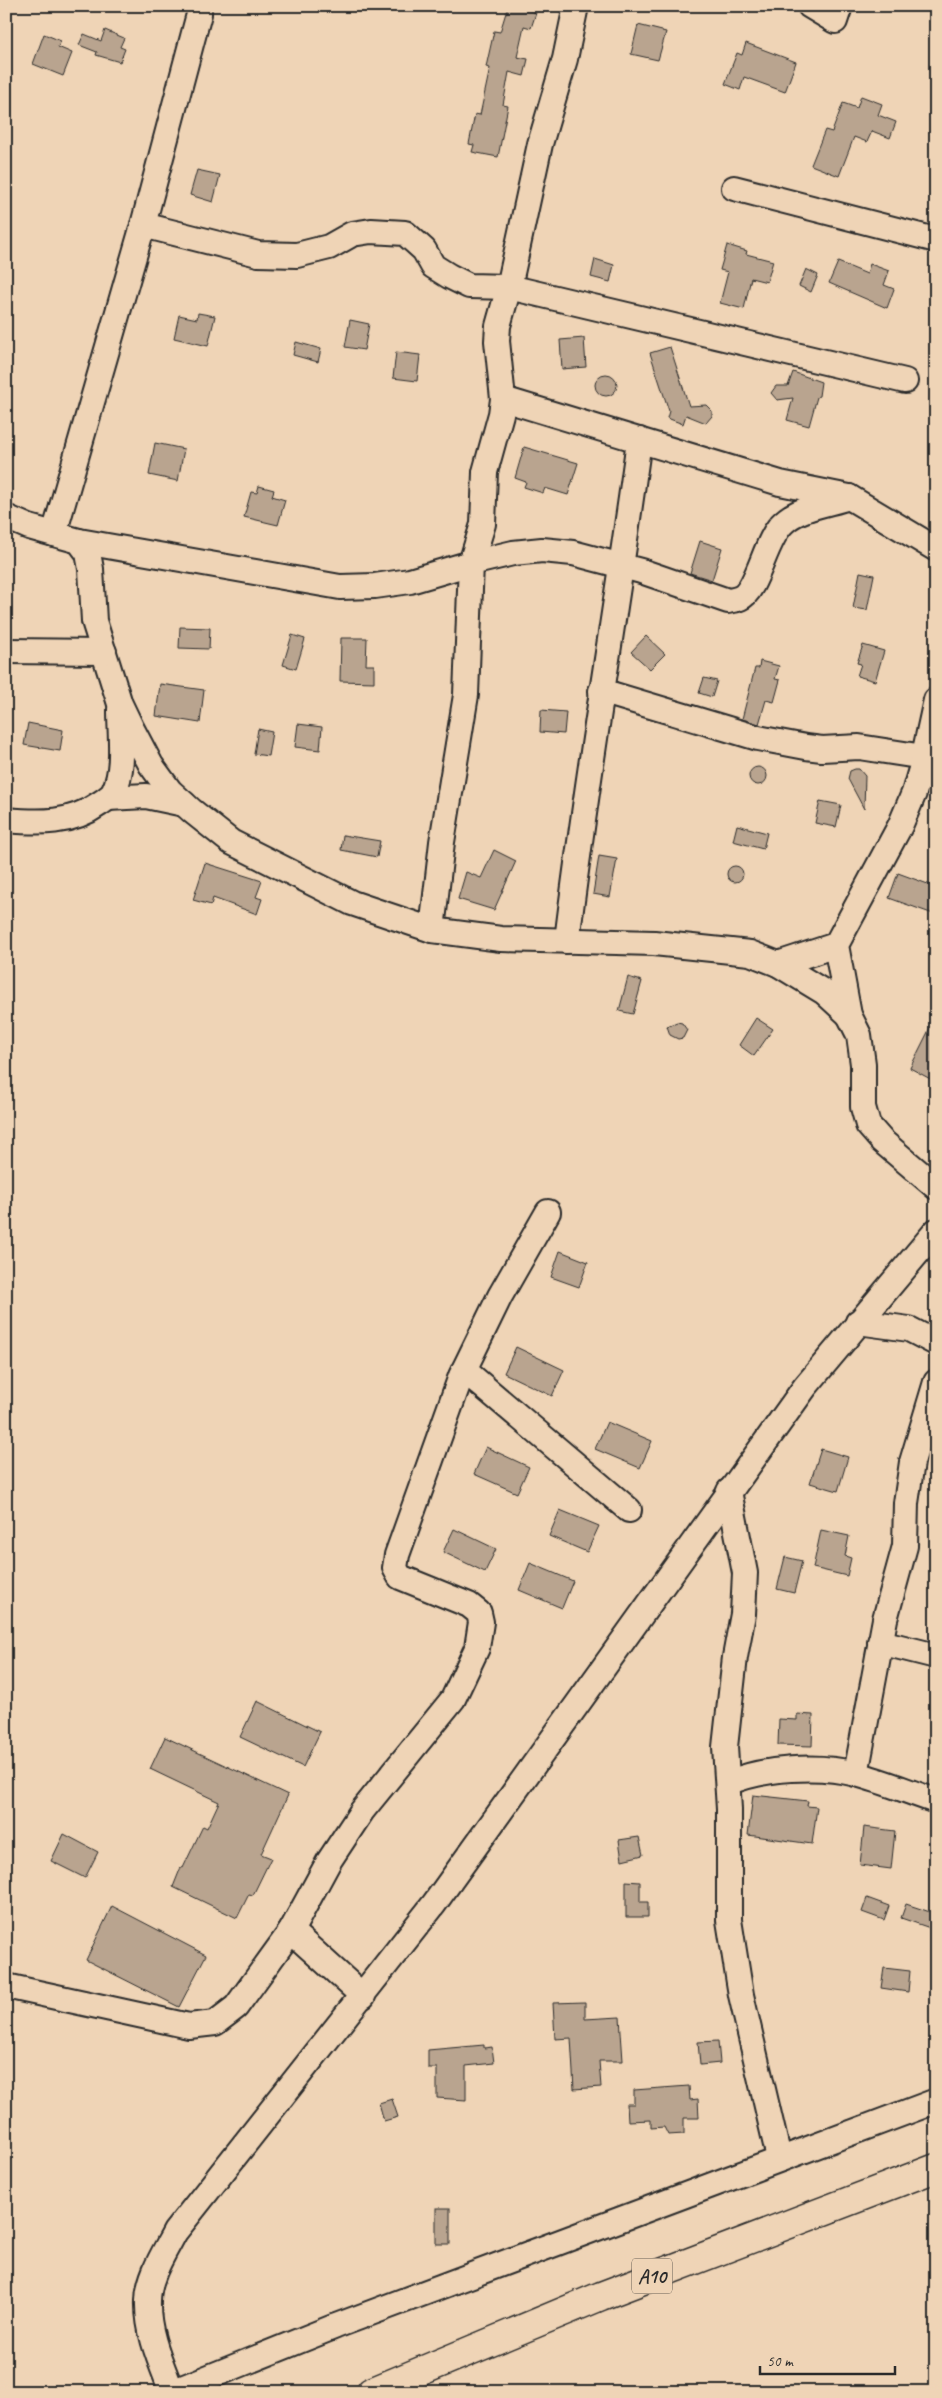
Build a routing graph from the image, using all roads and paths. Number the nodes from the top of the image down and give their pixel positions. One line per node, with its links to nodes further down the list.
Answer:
1 (200, 6): 6 (street)
2 (576, 6): 8 (street)
3 (810, 6): 4 (street)
4 (840, 6)
5 (734, 188): 7 (street)
6 (143, 225): 8 (street); 14 (street)
7 (936, 240)
8 (509, 287): 9 (street); 10 (street)
9 (905, 381)
10 (503, 399): 11 (street); 17 (street)
11 (639, 440): 12 (street); 18 (street)
12 (849, 497): 16 (street); 18 (street)
13 (6, 517): 14 (street)
14 (54, 534): 15 (street)
15 (79, 541): 17 (street); 20 (street)
16 (936, 550)
17 (471, 563): 18 (street); 28 (street)
18 (622, 566): 21 (street)
19 (6, 651): 20 (street)
20 (104, 652): 23 (street)
21 (601, 691): 24 (street); 29 (street)
22 (936, 700): 24 (street)
23 (120, 704): 25 (street); 26 (street)
24 (924, 757): 30 (street)
25 (108, 798): 26 (street); 27 (street)
26 (184, 804): 28 (street)
27 (6, 820)
28 (432, 930): 29 (street)
29 (568, 940): 31 (street)
30 (836, 945): 31 (street); 32 (street)
31 (778, 964): 32 (street)
32 (849, 1016): 33 (street)
33 (936, 1186)
34 (548, 1212): 38 (street)
35 (936, 1231): 36 (street)
36 (858, 1322): 37 (street); 41 (street)
37 (936, 1343)
38 (464, 1370): 42 (street); 48 (street)
39 (936, 1382): 40 (street)
40 (932, 1406): 43 (street)
41 (729, 1491): 46 (street); 50 (street)
42 (629, 1510)
43 (880, 1642): 44 (street); 45 (street)
44 (936, 1656)
45 (856, 1774): 46 (street); 47 (street)
46 (728, 1783): 52 (street)
47 (936, 1801)
48 (291, 1931): 49 (street); 50 (street)
49 (6, 1986)
50 (363, 1996): 54 (street)
51 (936, 2101): 52 (street)
52 (779, 2158): 54 (street)
53 (936, 2168): 55 (main road, A10)
54 (172, 2392)
55 (372, 2392)

